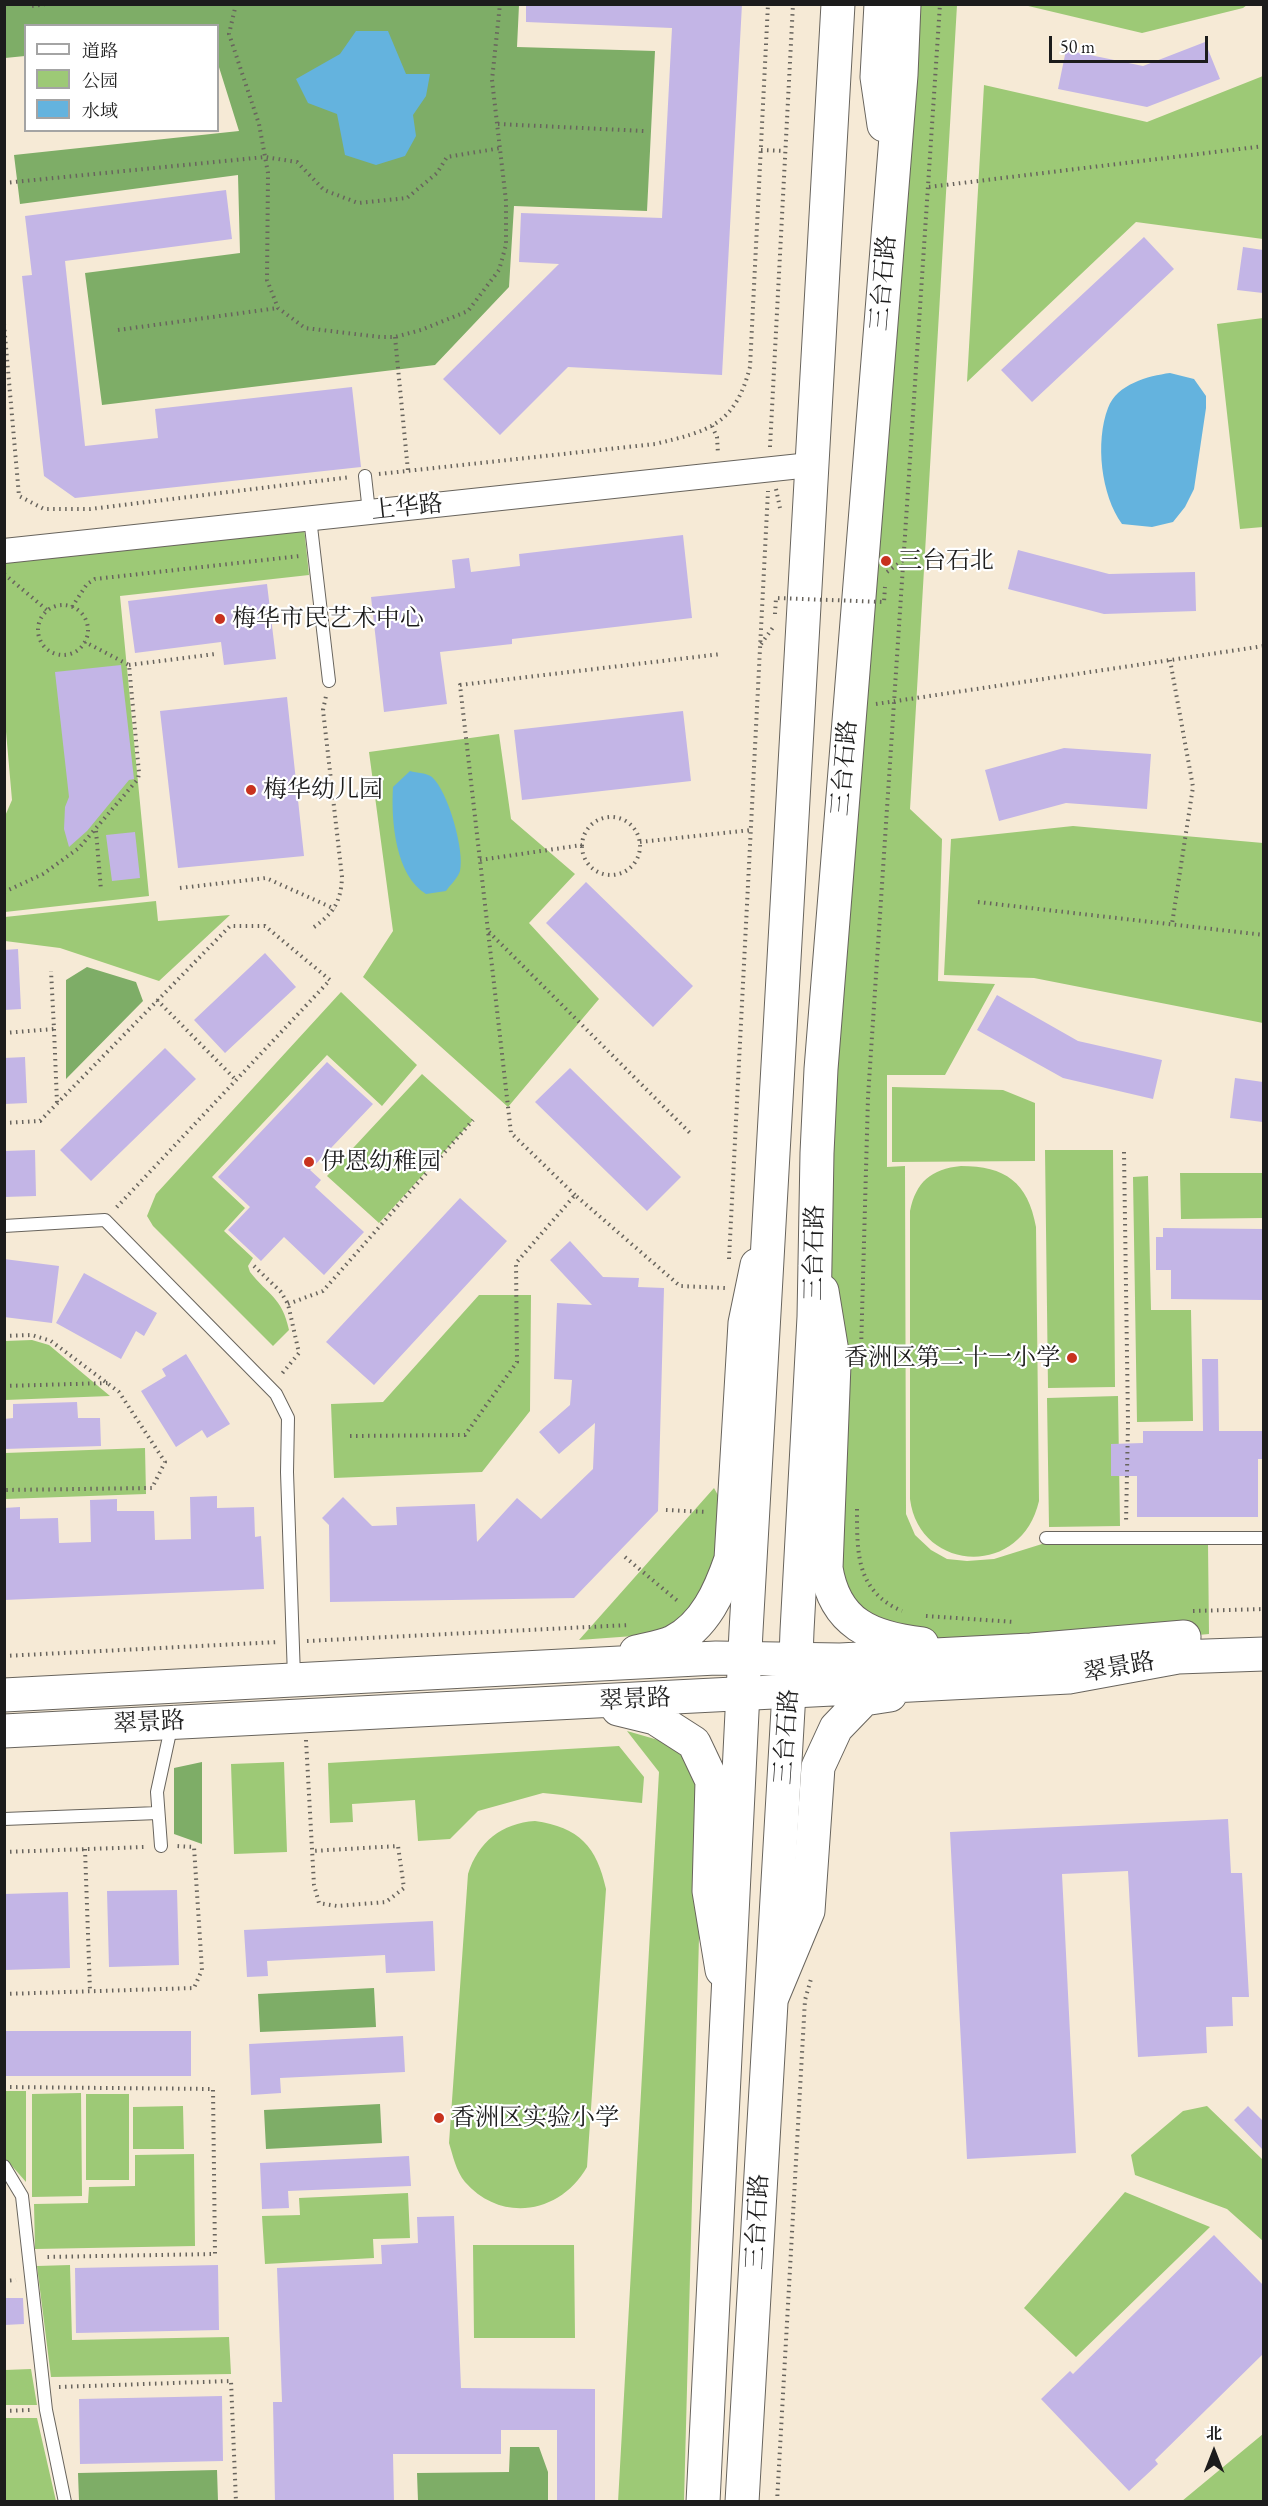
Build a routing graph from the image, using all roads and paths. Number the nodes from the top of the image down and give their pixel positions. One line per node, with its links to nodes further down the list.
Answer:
1 (46, 4): 11 (path)
2 (236, 4): 19 (path)
3 (500, 4): 13 (path)
4 (768, 4): 17 (path)
5 (793, 4): 18 (path)
6 (838, 4): 20 (main road, 三台石路)
7 (857, 4): 12 (main road)
8 (881, 4): 12 (main road)
9 (904, 4): 22 (main road, 三台石路)
10 (940, 4): 23 (path)
11 (32, 6)
12 (865, 76): 20 (main road); 22 (main road)
13 (498, 124): 14 (path); 16 (path)
14 (644, 131)
15 (1263, 146): 23 (path)
16 (501, 148): 19 (path); 27 (path)
17 (761, 150): 18 (path); 28 (path)
18 (785, 151): 30 (path)
19 (265, 158): 21 (path); 24 (path)
20 (827, 180): 29 (main road, 三台石路)
21 (4, 183)
22 (892, 183): 80 (main road, 三台石路)
23 (928, 187): 38 (path)
24 (278, 308): 26 (path); 27 (path)
25 (4, 324): 33 (path)
26 (118, 330)
27 (395, 337): 31 (path)
28 (712, 426): 31 (path); 32 (path)
29 (810, 465): 30 (street, 上华路); 76 (main road, 三台石路)
30 (769, 469): 32 (street, 上华路); 43 (path)
31 (408, 471): 33 (path)
32 (720, 474): 34 (street, 上华路)
33 (365, 476): 34 (lane)
34 (369, 512): 35 (street, 上华路)
35 (310, 519): 36 (street, 上华路); 37 (lane)
36 (4, 551)
37 (314, 554): 40 (path); 49 (lane)
38 (905, 559): 43 (path, bridge); 51 (path)
39 (4, 574): 41 (path)
40 (72, 607): 41 (path); 42 (path)
41 (47, 610): 42 (path)
42 (85, 642): 48 (path)
43 (760, 646): 53 (path)
44 (1263, 646): 47 (path)
45 (215, 654): 48 (path)
46 (721, 654): 56 (path)
47 (1170, 660): 51 (path); 62 (path)
48 (129, 665): 52 (path)
49 (329, 681): 61 (path)
50 (876, 692): 51 (path)
51 (895, 702): 88 (path)
52 (96, 830): 58 (path); 59 (path)
53 (751, 830): 54 (path); 81 (path)
54 (640, 842): 55 (path); 55 (path)
55 (582, 845): 56 (path)
56 (480, 860): 64 (path)
57 (180, 888): 61 (path)
58 (101, 890)
59 (4, 892)
60 (978, 902): 62 (path)
61 (335, 909): 63 (path)
62 (1172, 924): 65 (path)
63 (314, 927)
64 (488, 932): 74 (path); 77 (path)
65 (1263, 935)
66 (51, 971): 68 (path)
67 (157, 1000): 70 (path); 70 (path); 71 (path)
68 (54, 1029): 69 (path); 71 (path)
69 (4, 1033)
70 (236, 1080): 78 (path)
71 (57, 1103): 73 (path)
72 (473, 1120): 86 (path)
73 (4, 1123)
74 (690, 1133)
75 (1124, 1152): 99 (path)
76 (771, 1193): 111 (main road, 三台石路); 112 (main road)
77 (575, 1196): 84 (path); 92 (path)
78 (105, 1220): 79 (lane); 91 (lane)
79 (4, 1226)
80 (815, 1252): 106 (main road); 110 (main road, 三台石路)
81 (729, 1264)
82 (254, 1266): 86 (path)
83 (728, 1276): 84 (path)
84 (728, 1288): 85 (path)
85 (727, 1298)
86 (288, 1304): 91 (path)
87 (4, 1336): 89 (path)
88 (861, 1353)
89 (108, 1383): 90 (path); 93 (path)
90 (4, 1386)
91 (270, 1388): 107 (lane)
92 (350, 1436)
93 (4, 1490)
94 (858, 1506): 102 (path)
95 (666, 1510): 96 (path)
96 (714, 1512)
97 (1263, 1538): 99 (lane)
98 (1046, 1539): 99 (lane)
99 (1125, 1539)
100 (1263, 1609): 101 (path)
101 (1192, 1611)
102 (905, 1613)
103 (916, 1615): 106 (path)
104 (632, 1625): 107 (path)
105 (1263, 1632): 106 (main road, 翠景路)
106 (1027, 1636): 110 (main road, 翠景路)
107 (292, 1642): 109 (path); 113 (lane)
108 (1263, 1653): 114 (main road, 翠景路)
109 (4, 1656)
110 (796, 1657): 111 (main road, 翠景路); 115 (main road, 三台石路)
111 (744, 1658): 112 (main road, 翠景路); 117 (main road, 三台石路)
112 (594, 1664): 113 (main road, 翠景路)
113 (294, 1682): 116 (main road, 翠景路)
114 (946, 1684): 115 (main road, 翠景路); 132 (main road)
115 (789, 1692): 117 (main road, 翠景路); 132 (main road, 三台石路)
116 (4, 1695)
117 (743, 1695): 118 (main road, 翠景路); 131 (main road, 三台石路)
118 (584, 1702): 119 (main road, 翠景路); 131 (main road)
119 (305, 1716): 120 (main road, 翠景路); 126 (path)
120 (172, 1722): 121 (main road, 翠景路); 122 (lane)
121 (4, 1731)
122 (158, 1813): 123 (lane); 124 (lane)
123 (4, 1818)
124 (161, 1846): 125 (path); 129 (path)
125 (85, 1849): 127 (path); 129 (path)
126 (312, 1851): 126 (path)
127 (4, 1852)
128 (814, 1968): 143 (path)
129 (90, 1991): 130 (path)
130 (4, 1994)
131 (728, 2001): 141 (main road, 三台石路)
132 (771, 2002): 142 (main road, 三台石路)
133 (4, 2087): 135 (path)
134 (4, 2166): 135 (lane)
135 (29, 2257): 136 (lane)
136 (43, 2387): 138 (lane); 140 (path)
137 (4, 2410): 138 (path)
138 (46, 2410): 139 (lane)
139 (65, 2502)
140 (236, 2502)
141 (704, 2502)
142 (742, 2502)
143 (777, 2502)

